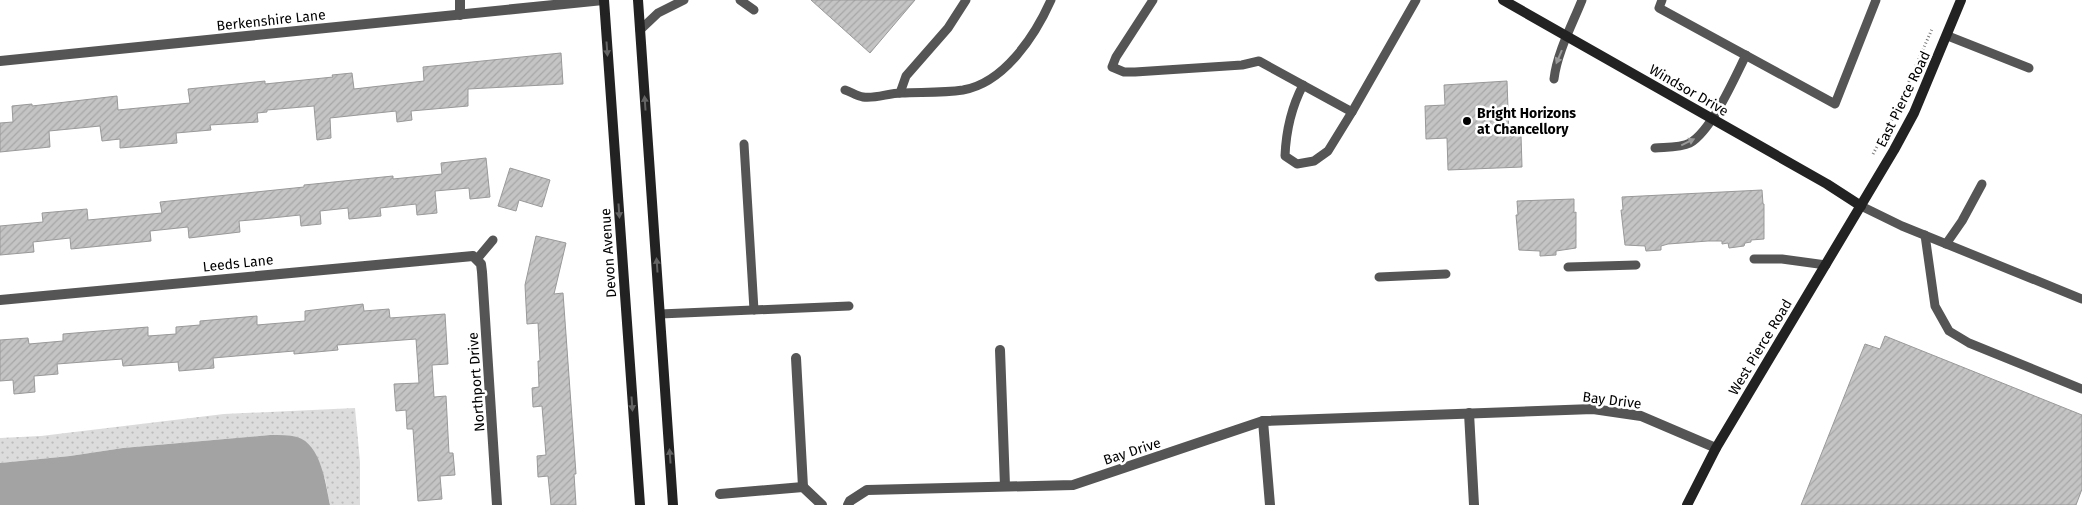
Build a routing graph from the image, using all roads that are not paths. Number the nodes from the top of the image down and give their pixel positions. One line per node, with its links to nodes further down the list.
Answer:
1 (460, 0): 16 (street)
2 (604, 0): 16 (street, Berkenshire Lane); 58 (main road, Devon Avenue, one-way to 58)
3 (638, 0): 17 (main road)
4 (684, 0): 17 (lane)
5 (740, 0): 15 (lane)
6 (966, 0): 26 (lane)
7 (1051, 0): 26 (lane)
8 (1153, 0): 24 (lane)
9 (1416, 0): 27 (lane)
10 (1503, 0): 18 (main road, Windsor Drive)
11 (1582, 0): 18 (lane)
12 (1662, 0): 20 (lane)
13 (1876, 0): 20 (lane)
14 (1961, 0): 19 (main road, East Pierce Road)
15 (754, 10)
16 (460, 15): 21 (street, Berkenshire Lane)
17 (640, 30): 47 (main road, one-way to 17)
18 (1568, 36): 23 (lane, one-way to 23); 28 (main road, Windsor Drive)
19 (1948, 36): 22 (lane); 32 (main road, East Pierce Road)
20 (1746, 55): 28 (lane)
21 (0, 61)
22 (2029, 68)
23 (1554, 79)
24 (1303, 85): 27 (lane); 27 (lane)
25 (845, 90): 26 (lane)
26 (900, 93)
27 (1352, 112)
28 (1712, 119): 30 (lane, one-way to 28); 32 (main road, Windsor Drive)
29 (744, 144): 46 (lane)
30 (1655, 148)
31 (1982, 184): 35 (lane)
32 (1861, 206): 33 (lane); 39 (main road, West Pierce Road)
33 (1925, 235): 35 (lane); 50 (lane)
34 (493, 240): 36 (lane)
35 (1946, 244): 43 (lane)
36 (477, 259): 44 (street, Leeds Lane); 57 (street, Northport Drive)
37 (1754, 259): 39 (lane)
38 (1636, 265): 40 (lane)
39 (1826, 266): 53 (main road, West Pierce Road)
40 (1568, 267)
41 (1446, 274): 42 (lane)
42 (1379, 277)
43 (2082, 299)
44 (0, 300)
45 (849, 306): 46 (lane)
46 (754, 310): 47 (lane)
47 (660, 314): 59 (main road, one-way to 47)
48 (1000, 350): 54 (street)
49 (796, 358): 55 (street)
50 (2082, 389)
51 (1469, 414): 52 (street, Bay Drive); 53 (street, Bay Drive); 63 (street)
52 (1264, 421): 54 (street, Bay Drive); 62 (street)
53 (1716, 448): 64 (main road, West Pierce Road)
54 (1005, 486): 61 (street, Bay Drive)
55 (803, 487): 56 (street); 60 (street)
56 (720, 494)
57 (497, 505)
58 (640, 505)
59 (673, 505)
60 (822, 505)
61 (848, 505)
62 (1270, 505)
63 (1474, 505)
64 (1687, 505)

